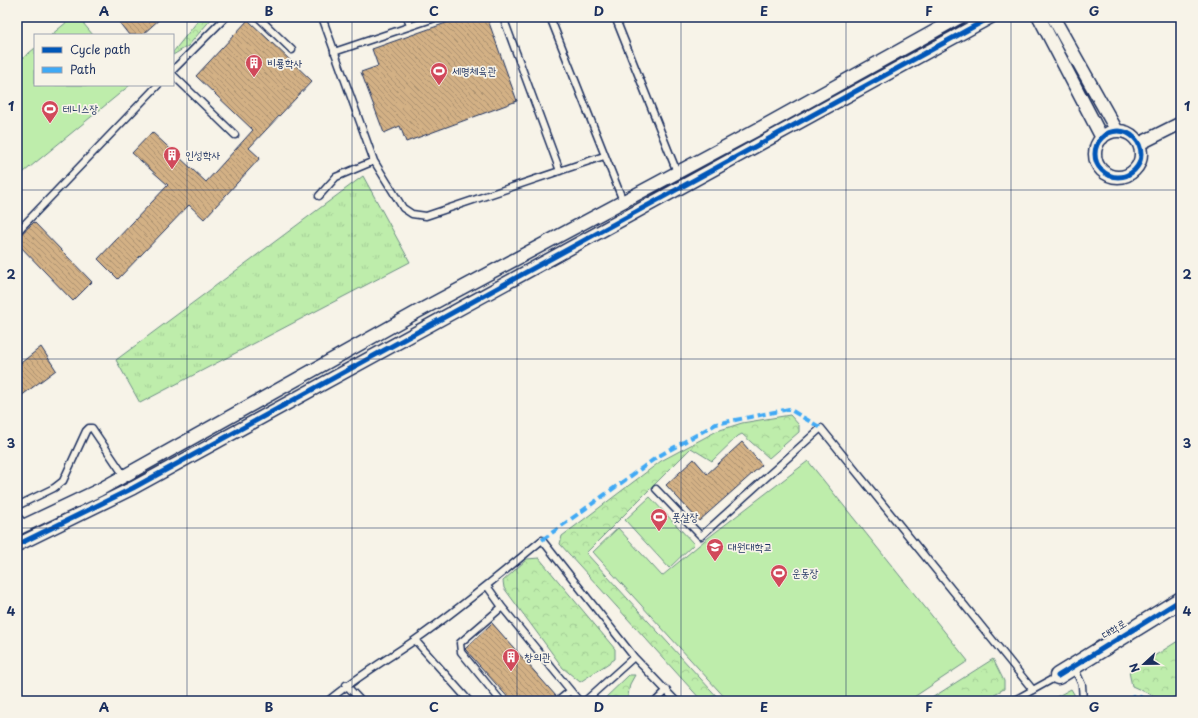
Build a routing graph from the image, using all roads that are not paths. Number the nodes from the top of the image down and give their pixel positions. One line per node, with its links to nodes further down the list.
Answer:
1 (226, 17): 16 (lane)
2 (258, 17): 14 (lane)
3 (322, 17): 15 (lane)
4 (407, 17): 13 (lane)
5 (438, 17): 13 (lane)
6 (503, 17): 28 (lane)
7 (550, 17): 26 (lane)
8 (615, 17): 29 (lane)
9 (960, 17): 20 (street)
10 (991, 17): 24 (street)
11 (1039, 17): 23 (street)
12 (1053, 17): 21 (street)
13 (410, 26): 15 (lane)
14 (292, 50)
15 (334, 52): 27 (lane)
16 (174, 69)
17 (174, 76): 22 (lane)
18 (157, 86): 33 (lane)
19 (1181, 123): 25 (street)
20 (762, 127): 24 (street); 29 (street)
21 (1117, 131): 23 (street); 25 (street)
22 (235, 135)
23 (1102, 138): 25 (street)
24 (767, 140): 32 (street)
25 (1139, 144)
26 (604, 156): 28 (lane); 31 (lane)
27 (374, 161): 28 (lane); 30 (lane)
28 (560, 171)
29 (677, 172): 31 (street)
30 (319, 196)
31 (623, 201): 32 (street); 34 (street)
32 (629, 215): 35 (street)
33 (17, 232)
34 (369, 339): 35 (street); 36 (street)
35 (376, 354): 37 (street)
36 (124, 477): 37 (street); 39 (lane); 41 (street)
37 (133, 488): 42 (street)
38 (656, 490): 53 (lane)
39 (17, 506)
40 (17, 516): 41 (lane)
41 (21, 527): 42 (street)
42 (32, 537): 43 (street)
43 (17, 545)
44 (487, 586): 46 (lane); 47 (lane); 48 (lane)
45 (1181, 600): 49 (street, 대학로)
46 (502, 607): 54 (lane); 58 (lane)
47 (415, 640): 51 (lane); 57 (lane)
48 (634, 658): 52 (lane); 61 (lane)
49 (1074, 666): 50 (street, 대학로); 65 (lane)
50 (1058, 676): 53 (lane)
51 (346, 685): 55 (lane); 56 (lane)
52 (667, 690): 62 (lane); 63 (lane)
53 (1033, 690): 64 (lane)
54 (570, 691): 59 (lane); 60 (lane)
55 (328, 701)
56 (361, 701)
57 (469, 701)
58 (501, 701)
59 (558, 701)
60 (579, 701)
61 (585, 701)
62 (656, 701)
63 (676, 701)
64 (1013, 701)
65 (1083, 701)

